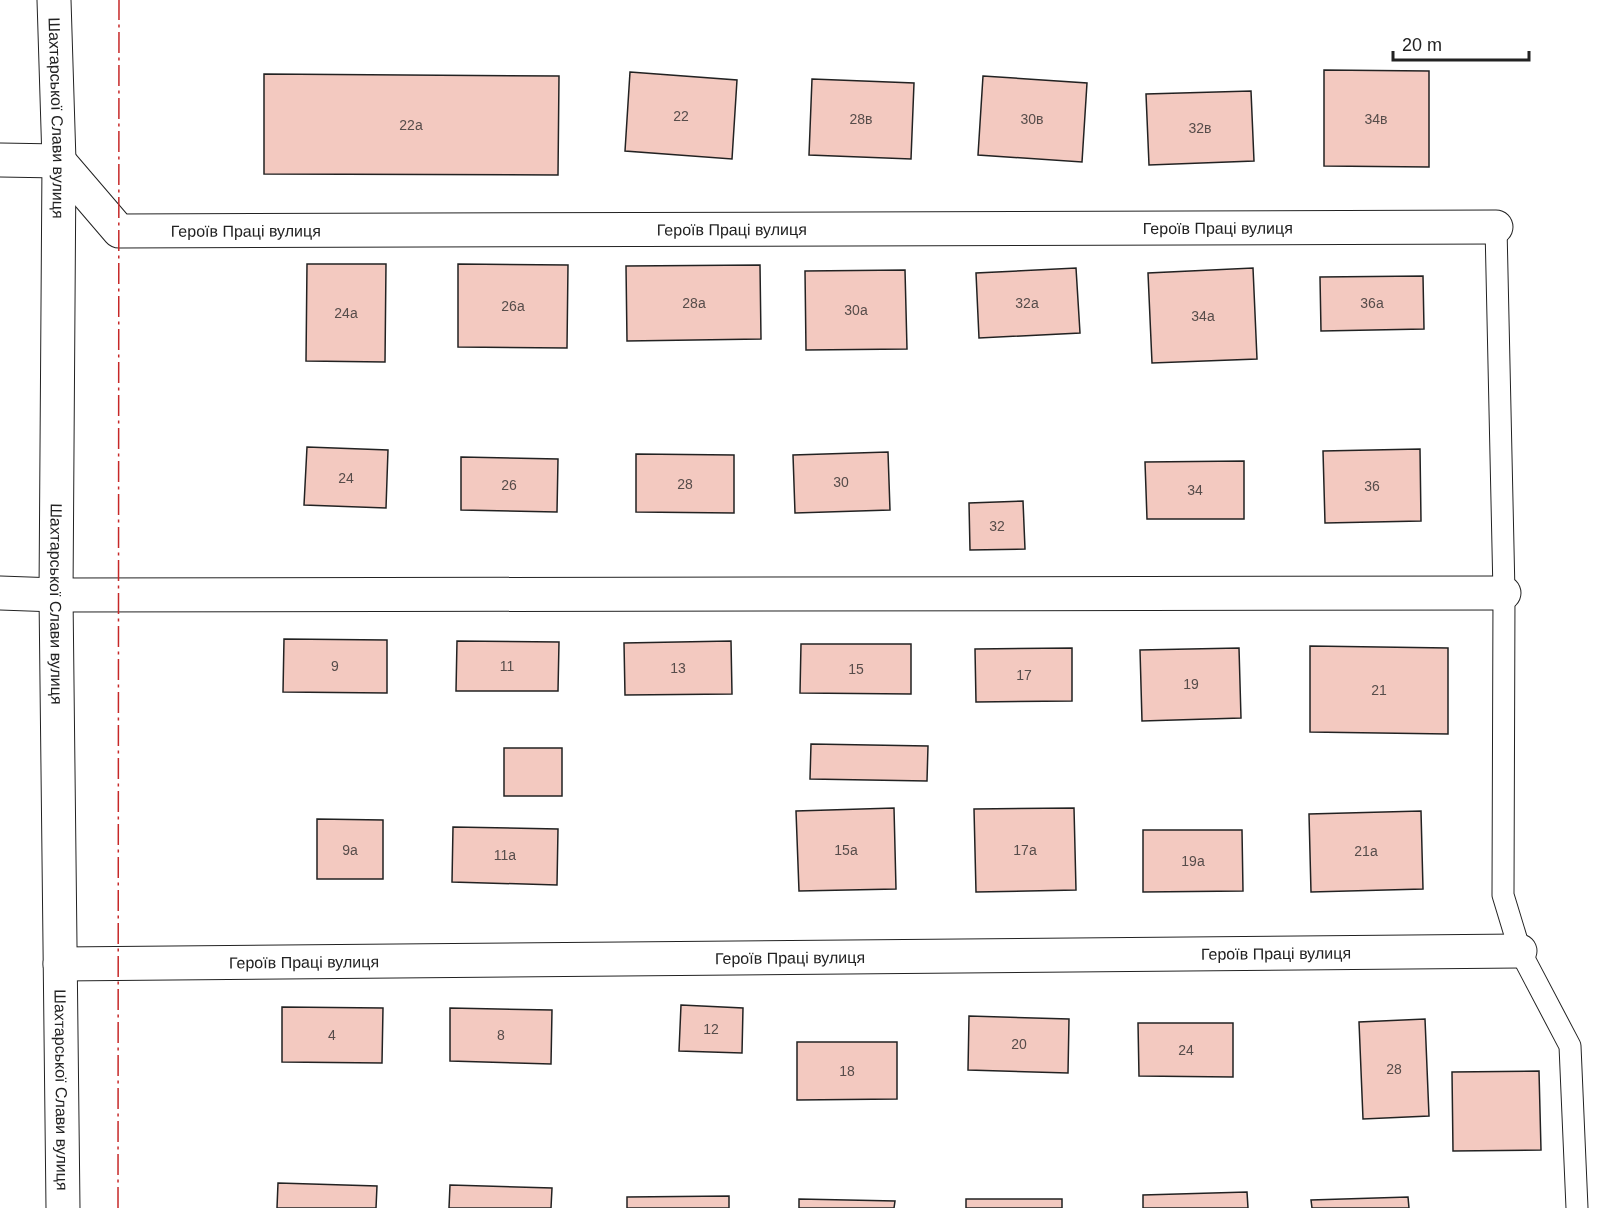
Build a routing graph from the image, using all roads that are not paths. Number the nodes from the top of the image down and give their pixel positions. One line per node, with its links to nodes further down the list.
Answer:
1 (54, 0): 3 (street, Шахтарської Слави вулиця)
2 (0, 160): 3 (street)
3 (59, 161): 4 (street, Героїв Праці вулиця); 7 (street, Шахтарської Слави вулиця)
4 (1496, 227): 6 (lane)
5 (0, 593): 7 (street)
6 (1504, 593): 7 (street); 8 (lane)
7 (56, 595): 9 (street, Шахтарської Слави вулиця)
8 (1520, 951): 9 (street, Героїв Праці вулиця); 11 (lane)
9 (60, 964): 10 (street, Шахтарської Слави вулиця)
10 (63, 1208)
11 (1577, 1208)

